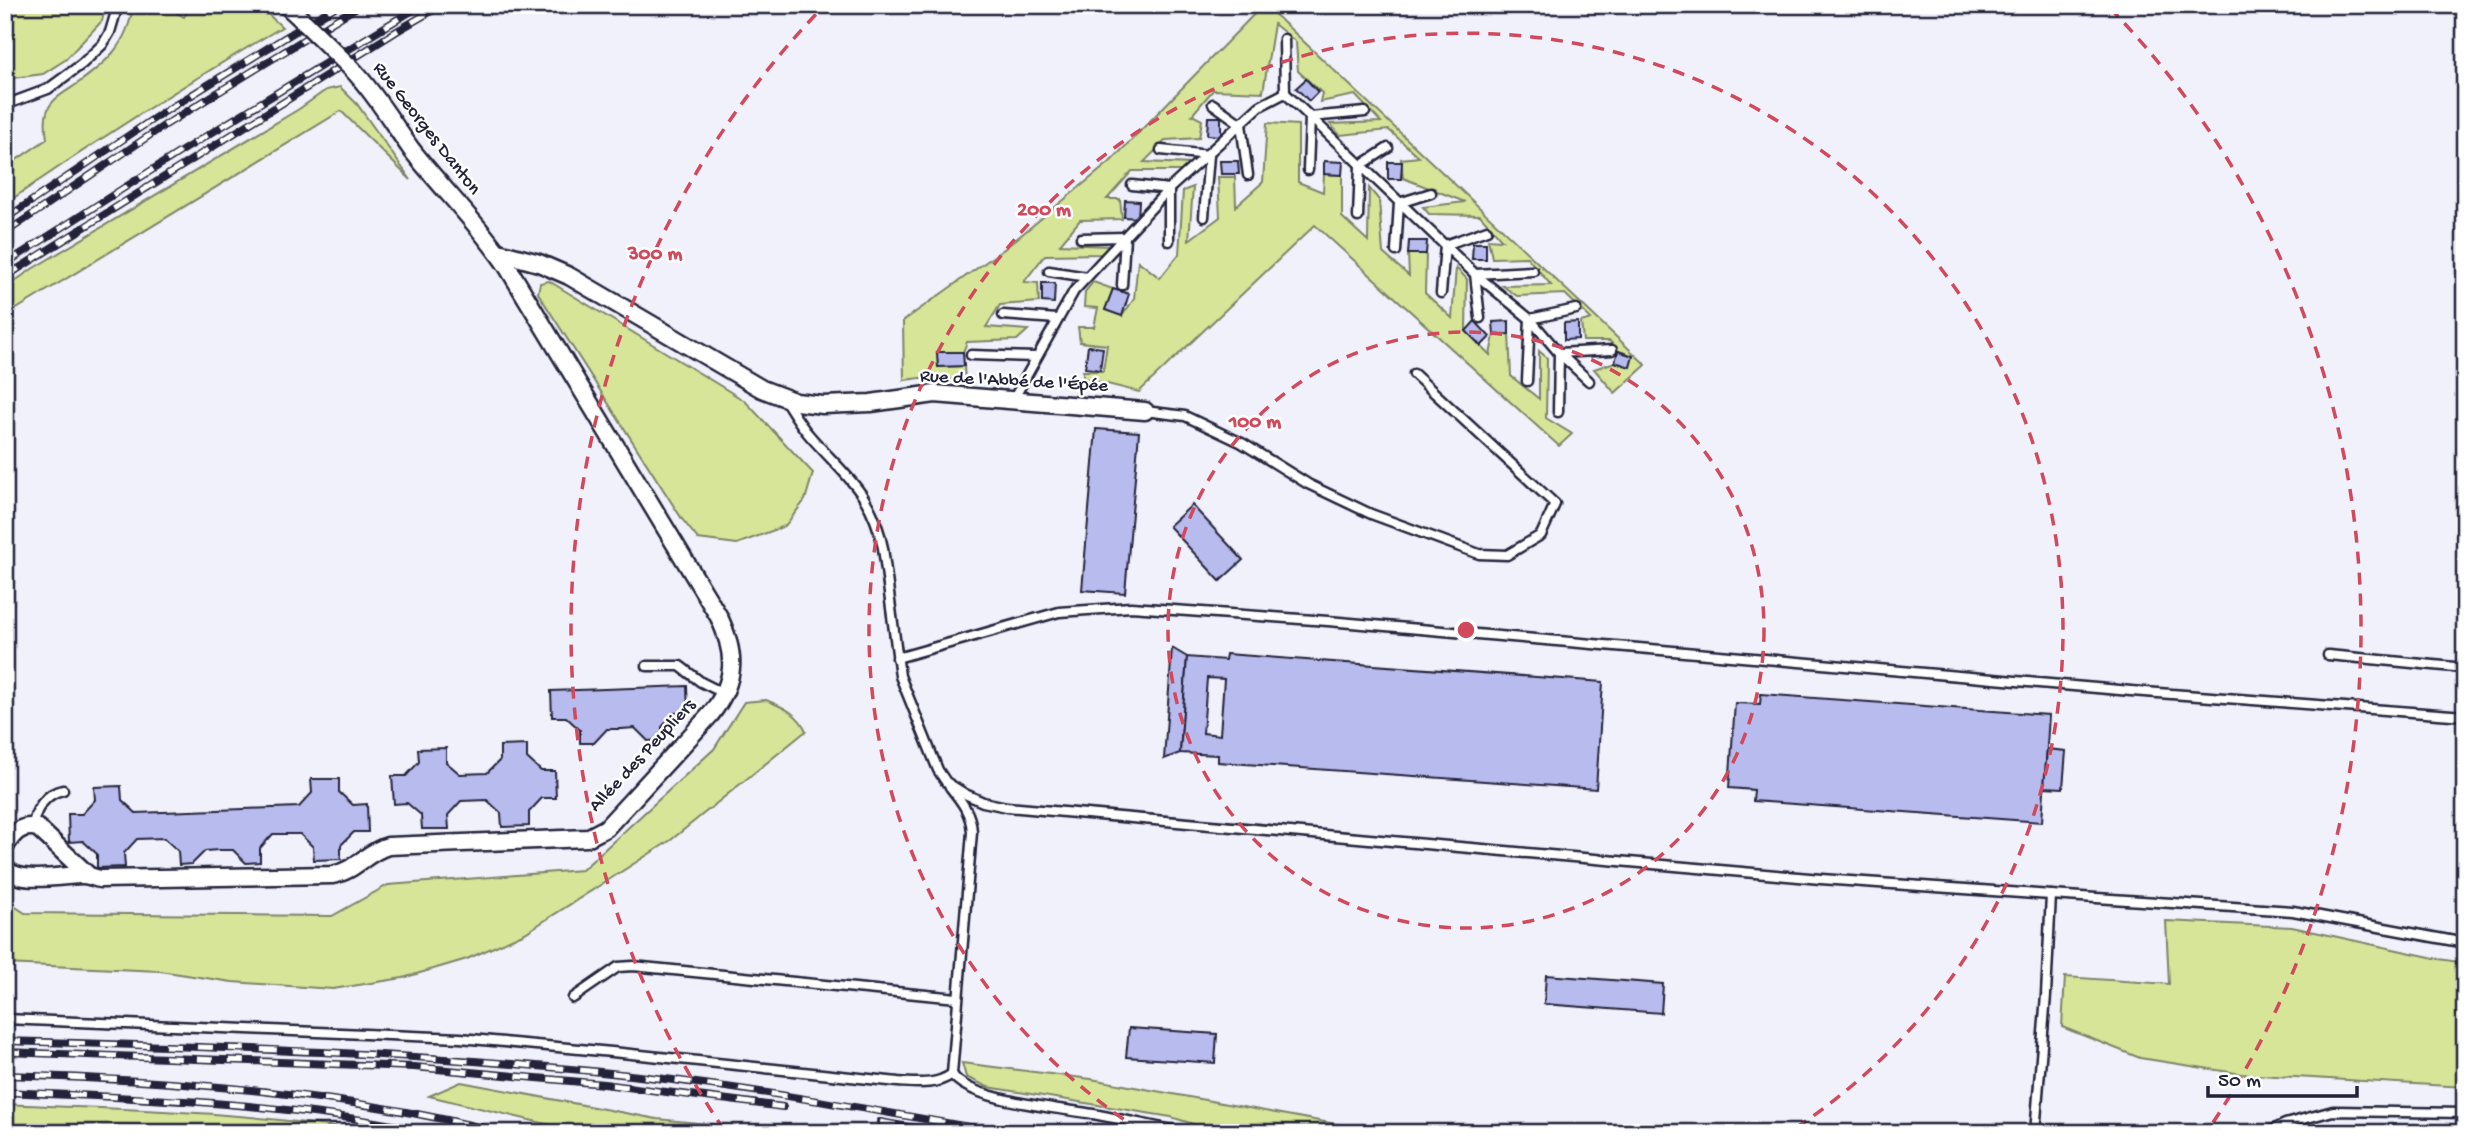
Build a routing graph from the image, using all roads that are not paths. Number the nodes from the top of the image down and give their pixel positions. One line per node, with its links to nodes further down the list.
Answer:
1 (118, 5): 6 (lane)
2 (292, 10): 28 (street, Rue Georges Danton, bridge)
3 (1284, 38): 4 (lane)
4 (1285, 93): 8 (lane); 9 (lane)
5 (1213, 104): 9 (lane)
6 (5, 105)
7 (1365, 112): 8 (lane)
8 (1310, 117): 13 (lane); 14 (lane)
9 (1241, 124): 12 (lane); 15 (lane)
10 (1388, 148): 13 (lane)
11 (1161, 150): 12 (lane)
12 (1209, 155): 17 (lane); 20 (lane)
13 (1360, 166): 19 (lane); 21 (lane)
14 (1308, 170)
15 (1248, 175)
16 (1132, 186): 17 (lane)
17 (1169, 189): 23 (lane); 25 (lane)
18 (1431, 193): 19 (lane)
19 (1399, 203): 26 (lane); 27 (lane)
20 (1204, 217)
21 (1358, 217)
22 (1486, 230): 26 (lane)
23 (1125, 237): 24 (lane); 32 (lane); 33 (lane)
24 (1081, 238)
25 (1169, 241)
26 (1444, 245): 31 (lane); 34 (lane)
27 (1396, 251)
28 (498, 252): 47 (street, Rue de l'Abbé de l'Épée); 55 (street, Allée des Peupliers)
29 (1049, 271): 32 (lane)
30 (1533, 271): 31 (lane)
31 (1475, 274): 37 (lane); 39 (lane)
32 (1087, 277): 38 (lane)
33 (1122, 285)
34 (1441, 293)
35 (1576, 309): 39 (lane)
36 (1003, 315): 38 (lane)
37 (1480, 318)
38 (1057, 319): 43 (lane)
39 (1530, 320): 41 (lane); 45 (lane)
40 (1612, 351): 41 (lane)
41 (1559, 353): 46 (lane); 50 (lane)
42 (971, 355): 43 (lane)
43 (1036, 357): 48 (lane)
44 (1414, 374): 49 (lane)
45 (1527, 381)
46 (1589, 382)
47 (784, 398): 48 (street, Rue de l'Abbé de l'Épée); 52 (lane)
48 (1013, 401): 49 (street, Rue de l'Abbé de l'Épée)
49 (1145, 411)
50 (1558, 412)
51 (2328, 655): 54 (lane)
52 (897, 658): 56 (lane); 57 (lane)
53 (647, 666): 55 (lane)
54 (2465, 668)
55 (725, 694): 62 (street, Allée des Peupliers)
56 (2465, 716)
57 (946, 782): 63 (lane); 66 (lane)
58 (63, 790): 59 (lane)
59 (33, 827): 60 (street); 62 (street)
60 (5, 847)
61 (5, 868): 62 (street, Allée des Peupliers)
62 (88, 875)
63 (2051, 895): 64 (lane); 71 (lane)
64 (2465, 943)
65 (573, 998): 66 (lane)
66 (957, 998): 68 (lane)
67 (5, 1019): 68 (lane)
68 (951, 1074): 70 (lane)
69 (2465, 1113): 72 (lane)
70 (1188, 1133)
71 (2035, 1133)
72 (2266, 1133)

